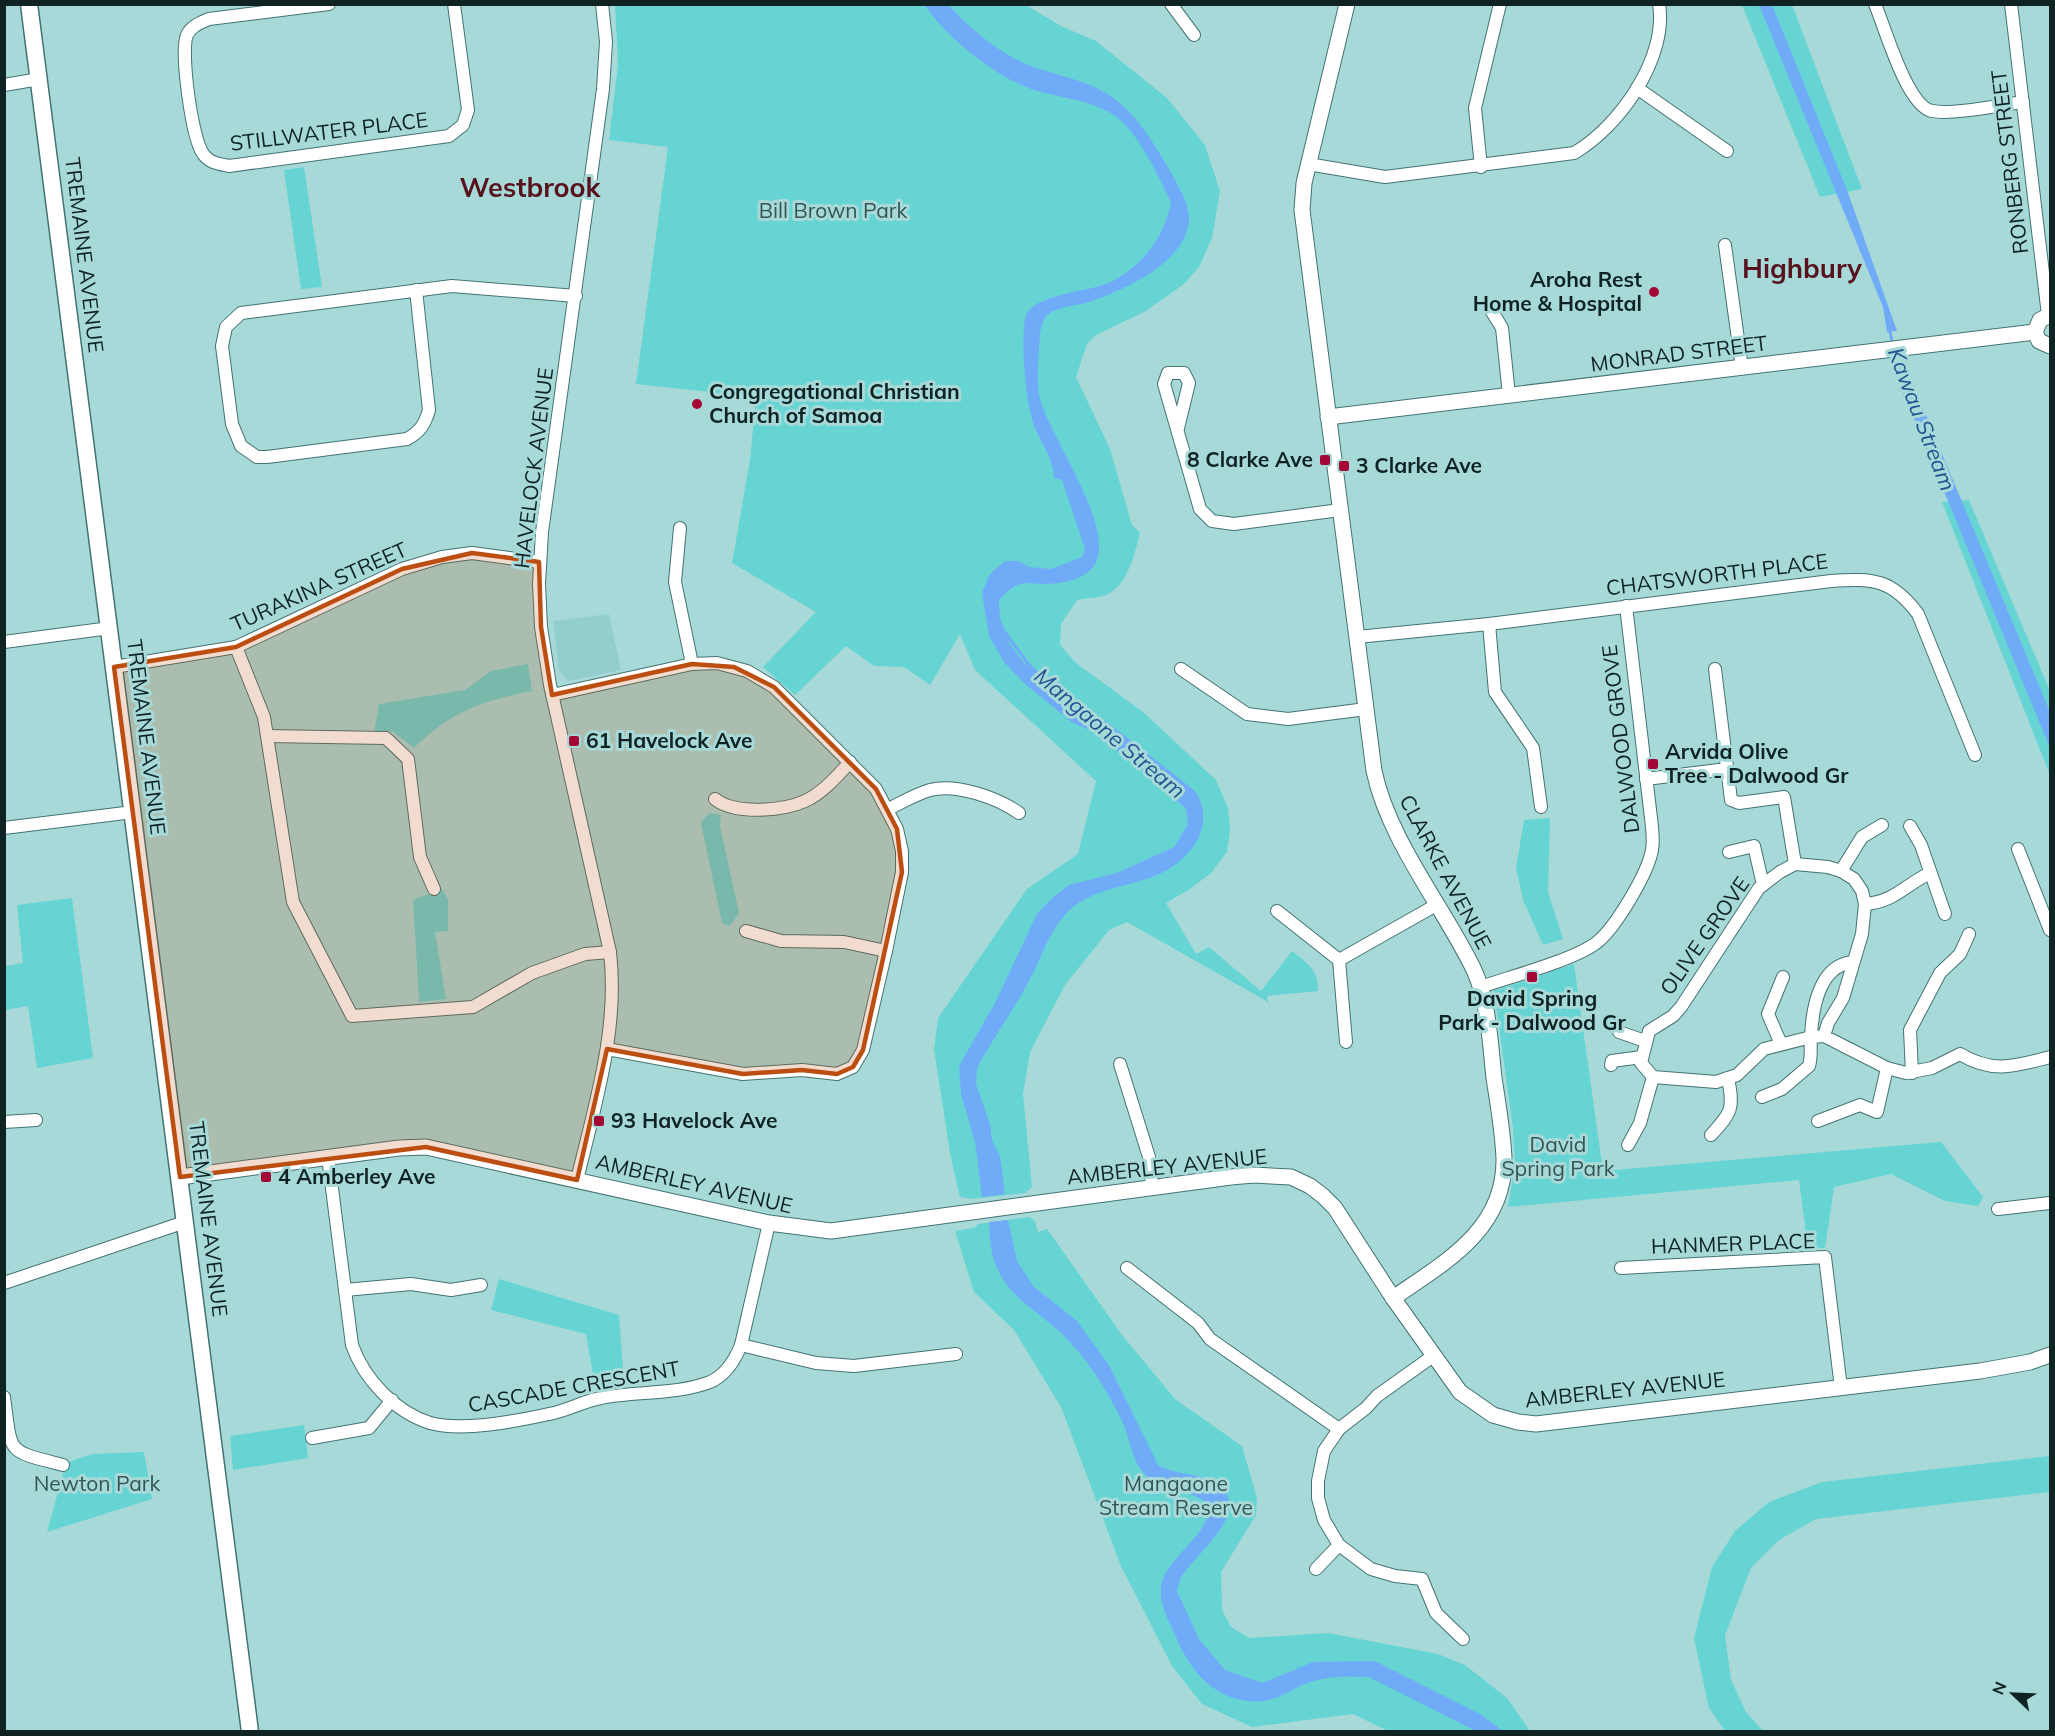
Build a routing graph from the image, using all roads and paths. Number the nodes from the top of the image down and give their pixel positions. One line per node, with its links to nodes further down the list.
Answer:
1 (29, 4): 12 (main road, TREMAINE AVENUE)
2 (329, 4): 3 (street, STILLWATER PLACE)
3 (454, 4)
4 (602, 4): 21 (street, HAVELOCK AVENUE)
5 (1171, 4): 11 (street)
6 (1347, 4): 17 (street, CLARKE AVENUE)
7 (1500, 4): 18 (street)
8 (1659, 4): 14 (street)
9 (1875, 4): 15 (street)
10 (2011, 4): 15 (street, RONBERG STREET)
11 (1194, 35)
12 (39, 80): 13 (street); 35 (main road, TREMAINE AVENUE)
13 (4, 85)
14 (1637, 88): 16 (street); 18 (street)
15 (2023, 102): 23 (street, RONBERG STREET)
16 (1727, 151)
17 (1308, 164): 18 (street); 28 (street, CLARKE AVENUE)
18 (1481, 166)
19 (1725, 245): 26 (street)
20 (416, 291): 20 (street); 21 (street)
21 (576, 296): 32 (street, HAVELOCK AVENUE)
22 (1491, 310): 27 (street)
23 (2049, 315): 24 (street)
24 (2035, 332): 25 (street); 26 (street, MONRAD STREET)
25 (2050, 346)
26 (1742, 368): 27 (street, MONRAD STREET)
27 (1509, 395): 28 (street, MONRAD STREET)
28 (1328, 417): 30 (street, CLARKE AVENUE)
29 (1178, 428): 30 (street)
30 (1340, 510): 36 (street, CLARKE AVENUE)
31 (680, 528): 39 (street)
32 (539, 562): 38 (street, TURAKINA STREET); 43 (street, HAVELOCK AVENUE)
33 (1626, 606): 34 (street, CHATSWORTH PLACE); 46 (street, CHATSWORTH PLACE); 49 (street, DALWOOD GROVE)
34 (1489, 624): 36 (street, CHATSWORTH PLACE); 51 (street)
35 (110, 628): 37 (street); 40 (main road, TREMAINE AVENUE)
36 (1357, 638): 44 (street, CLARKE AVENUE)
37 (4, 642)
38 (236, 646): 40 (street, TURAKINA STREET); 45 (street)
39 (692, 664): 43 (street); 47 (street)
40 (114, 667): 53 (main road, TREMAINE AVENUE)
41 (1181, 669): 44 (street)
42 (1715, 669): 48 (street)
43 (552, 695): 73 (street, HAVELOCK AVENUE)
44 (1366, 709): 65 (street, CLARKE AVENUE)
45 (267, 736): 64 (street); 73 (street)
46 (1975, 755)
47 (850, 762): 50 (street); 52 (street)
48 (1727, 769): 49 (street); 60 (street)
49 (1646, 779): 77 (street, DALWOOD GROVE)
50 (715, 799)
51 (1541, 807)
52 (888, 809): 54 (street); 72 (street)
53 (133, 812): 57 (street); 99 (main road, TREMAINE AVENUE)
54 (1018, 813)
55 (1882, 825): 61 (street)
56 (1910, 826): 62 (street)
57 (4, 828)
58 (2018, 849): 69 (street)
59 (1729, 852): 63 (street)
60 (1795, 864): 61 (street); 63 (street, OLIVE GROVE)
61 (1841, 871): 66 (street)
62 (1930, 873): 66 (street); 68 (street)
63 (1763, 885): 80 (street, OLIVE GROVE)
64 (434, 889)
65 (1438, 904): 74 (street); 77 (street, CLARKE AVENUE)
66 (1865, 904): 75 (street)
67 (1277, 911): 74 (street)
68 (1945, 914)
69 (2050, 930)
70 (746, 931): 72 (street)
71 (1969, 934): 89 (street)
72 (886, 951): 83 (street)
73 (610, 952): 83 (street, HAVELOCK AVENUE)
74 (1339, 960): 81 (street)
75 (1852, 962): 79 (street); 79 (street)
76 (1783, 977): 82 (street)
77 (1481, 987): 111 (street, CLARKE AVENUE)
78 (1619, 1032): 80 (street)
79 (1817, 1036): 82 (street); 88 (street); 92 (street)
80 (1646, 1041): 84 (street, OLIVE GROVE)
81 (1346, 1042)
82 (1781, 1044): 91 (street)
83 (608, 1049): 100 (street, HAVELOCK AVENUE)
84 (1642, 1057): 87 (street); 90 (street)
85 (2050, 1057): 89 (street)
86 (1120, 1064): 101 (street)
87 (1611, 1065)
88 (1887, 1068): 89 (street); 94 (street)
89 (1912, 1073)
90 (1653, 1077): 91 (street); 97 (street)
91 (1728, 1078): 96 (street)
92 (1762, 1097)
93 (36, 1120): 95 (street)
94 (1818, 1121)
95 (4, 1122)
96 (1711, 1135)
97 (1628, 1145)
98 (328, 1157): 99 (street, AMBERLEY AVENUE); 100 (street, AMBERLEY AVENUE); 110 (street, CASCADE CRESCENT)
99 (180, 1177): 104 (main road, TREMAINE AVENUE)
100 (577, 1180): 105 (street, AMBERLEY AVENUE)
101 (1152, 1186): 105 (street, AMBERLEY AVENUE); 111 (street, AMBERLEY AVENUE)
102 (2050, 1203): 103 (street)
103 (1998, 1209)
104 (185, 1222): 108 (street); 125 (main road, TREMAINE AVENUE)
105 (769, 1223): 112 (street, CASCADE CRESCENT)
106 (1126, 1268): 119 (street)
107 (1622, 1268): 116 (street, HANMER PLACE)
108 (4, 1283)
109 (481, 1285): 110 (street)
110 (345, 1290): 118 (street, CASCADE CRESCENT)
111 (1393, 1298): 115 (street, AMBERLEY AVENUE)
112 (741, 1345): 113 (street); 118 (street, CASCADE CRESCENT)
113 (956, 1354)
114 (2050, 1355): 116 (street, AMBERLEY AVENUE)
115 (1433, 1356): 116 (street, AMBERLEY AVENUE); 119 (street)
116 (1841, 1388)
117 (4, 1397): 121 (street)
118 (392, 1400): 120 (street)
119 (1339, 1429): 122 (street)
120 (312, 1438)
121 (63, 1465)
122 (1339, 1545): 123 (street); 124 (street)
123 (1316, 1569)
124 (1463, 1639)
125 (250, 1731)

